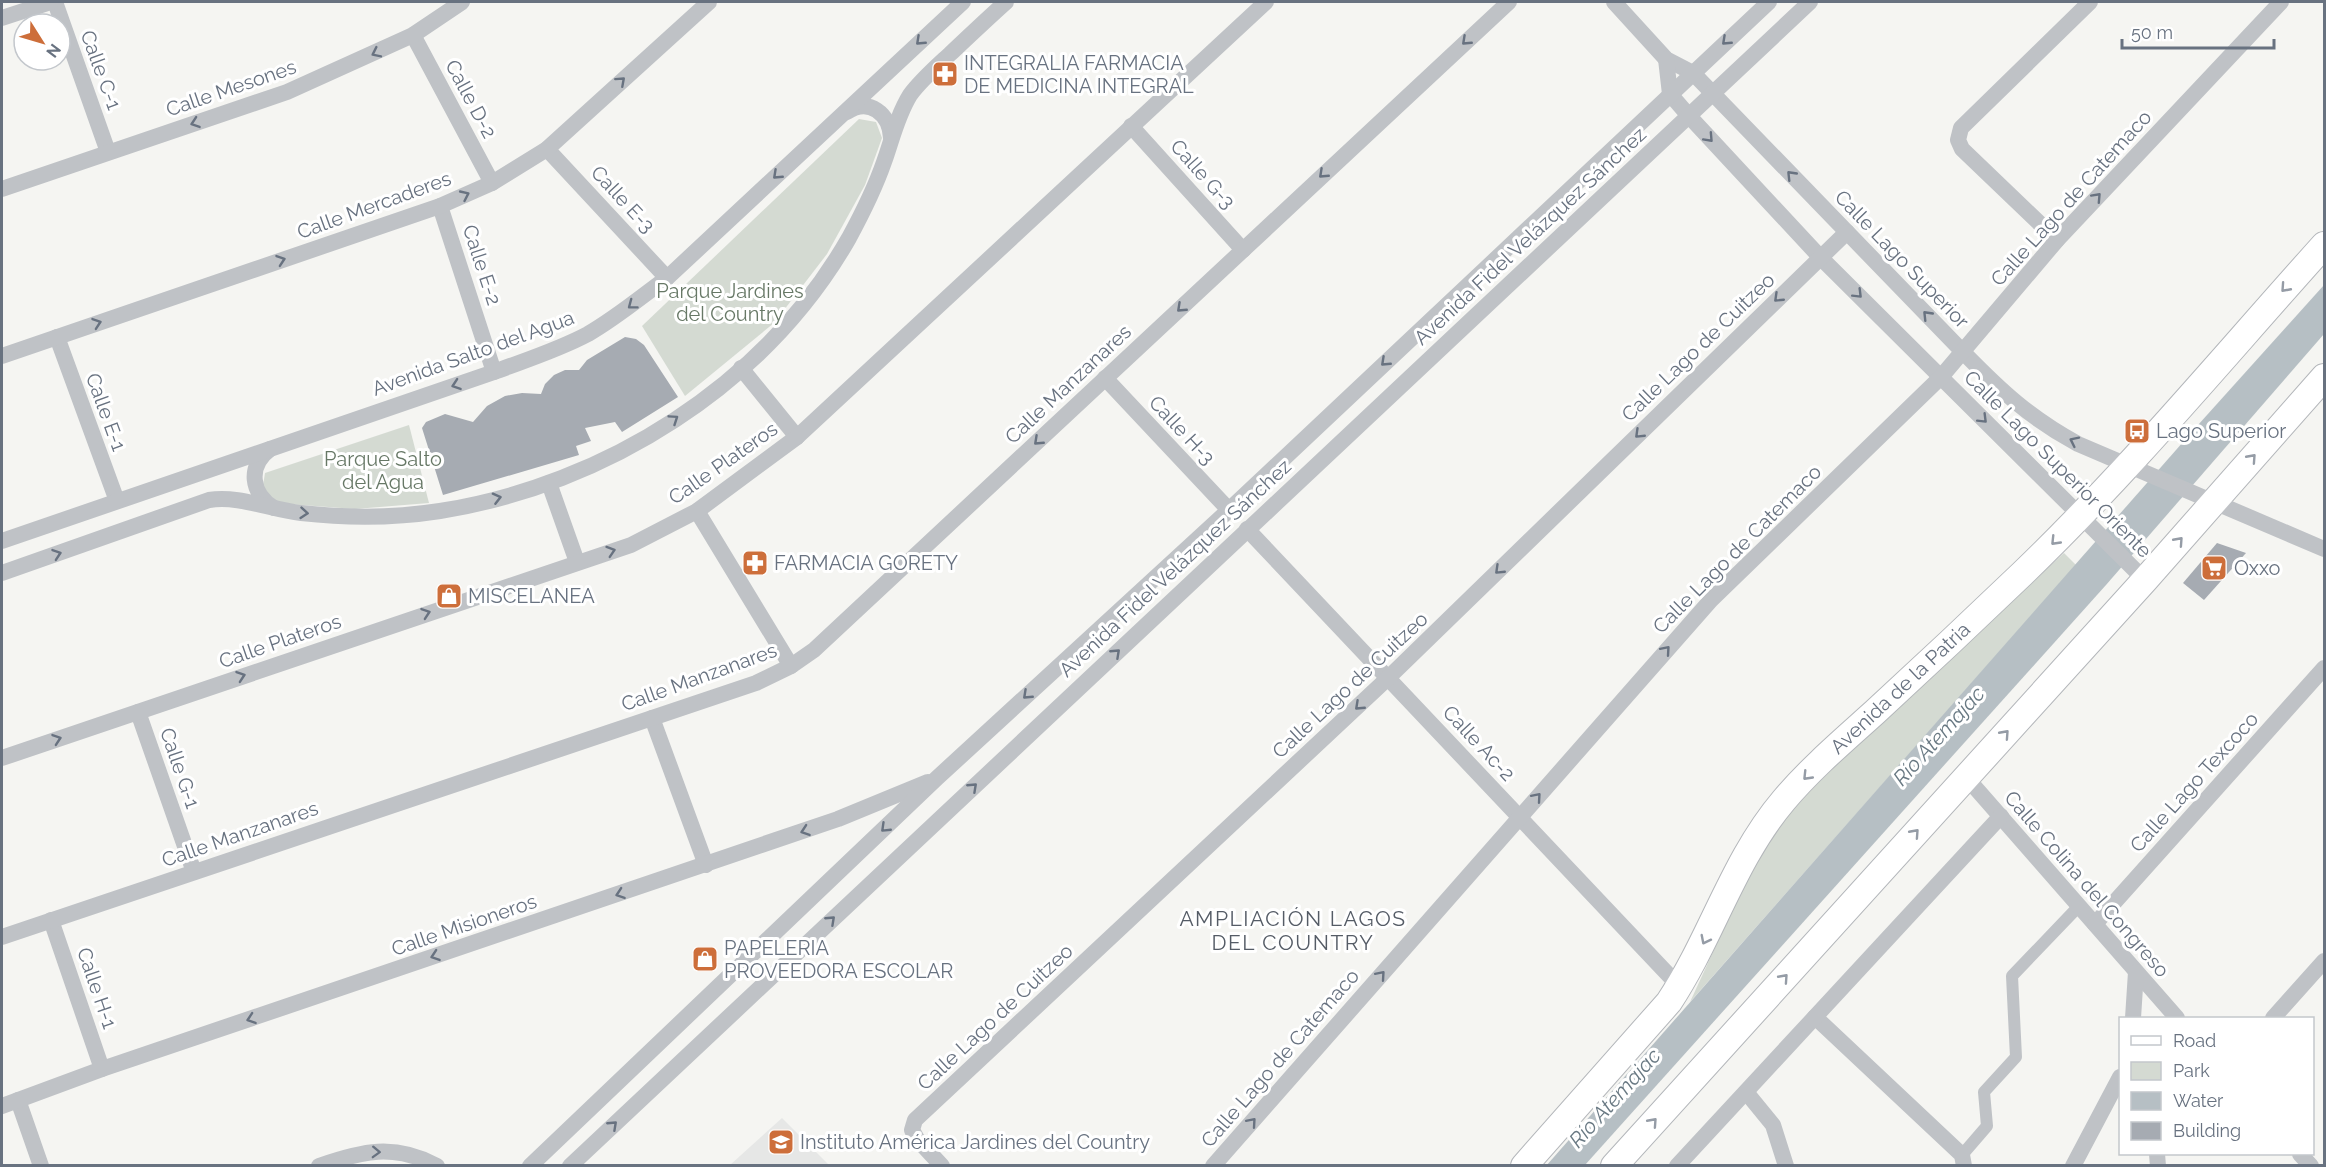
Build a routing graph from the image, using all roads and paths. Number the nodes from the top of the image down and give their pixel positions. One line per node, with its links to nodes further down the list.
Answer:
1 (53, 2): 13 (street); 24 (street, Calle C-1)
2 (462, 2): 14 (street, Calle Mesones)
3 (709, 2): 23 (street, Calle Mercaderes, one-way to 3)
4 (963, 2): 20 (street, Avenida Salto del Agua, one-way to 20)
5 (1006, 2): 22 (street)
6 (1266, 2): 21 (street, Calle Plateros)
7 (1509, 2): 33 (street, Calle Manzanares, one-way to 33)
8 (1614, 2): 15 (street, Calle Lago Superior)
9 (1769, 2): 16 (street, Avenida Fidel Velázquez Sánchez, one-way to 16)
10 (1810, 2): 18 (street, Avenida Fidel Velázquez Sánchez)
11 (2090, 2): 31 (street)
12 (2281, 2): 31 (street, Calle Lago de Catemaco, one-way to 12)
13 (2, 18)
14 (413, 35): 24 (street, Calle Mesones, one-way to 24); 26 (street, Calle D-2)
15 (1666, 58): 16 (street, Calle Lago Superior); 17 (street)
16 (1692, 73): 17 (street, Avenida Fidel Velázquez Sánchez); 18 (street, Calle Lago Superior)
17 (1670, 94): 19 (street); 25 (street, Avenida Fidel Velázquez Sánchez)
18 (1712, 94): 19 (street, Avenida Fidel Velázquez Sánchez); 30 (street, Calle Lago Superior, one-way to 18)
19 (1689, 116): 28 (street, Avenida Fidel Velázquez Sánchez); 34 (street, one-way to 34)
20 (839, 117): 22 (street); 35 (street, Avenida Salto del Agua, one-way to 35)
21 (1131, 126): 33 (street, Calle G-3); 44 (street, Calle Plateros)
22 (891, 138): 39 (street)
23 (548, 149): 26 (street, Calle Mercaderes); 35 (street, Calle E-3)
24 (108, 152): 27 (street, Calle Mesones)
25 (1581, 178): 28 (street); 51 (street, Avenida Fidel Velázquez Sánchez, one-way to 51)
26 (492, 183): 29 (street, Calle Mercaderes, one-way to 26)
27 (2, 189)
28 (1601, 198): 54 (street, Avenida Fidel Velázquez Sánchez)
29 (440, 207): 36 (street, Calle Mercaderes, one-way to 29); 40 (street, Calle E-2)
30 (1847, 232): 34 (street, Calle Lago de Cuitzeo); 37 (street, Calle Lago Superior, one-way to 30)
31 (2057, 240): 37 (street, Calle Lago de Catemaco)
32 (2325, 245): 46 (main road, Avenida de la Patria, one-way to 46)
33 (1243, 250): 43 (street, Calle Manzanares, one-way to 43)
34 (1820, 257): 41 (street, one-way to 41); 64 (street, Calle Lago de Cuitzeo, one-way to 64)
35 (667, 278): 40 (street, Avenida Salto del Agua, one-way to 40)
36 (57, 337): 38 (street, Calle Mercaderes); 49 (street, Calle E-1)
37 (1964, 352): 41 (street, Calle Lago de Catemaco); 46 (street, Calle Lago Superior, one-way to 37)
38 (2, 356)
39 (741, 368): 44 (street); 47 (street, one-way to 39)
40 (494, 372): 45 (street, Avenida Salto del Agua, one-way to 45)
41 (1941, 377): 53 (street, Calle Lago Superior Oriente, one-way to 53); 71 (street, Calle Lago de Catemaco, one-way to 41)
42 (2325, 377): 48 (main road, one-way to 42)
43 (1105, 378): 51 (street, Calle H-3); 62 (street, Calle Manzanares, one-way to 62)
44 (796, 437): 52 (street, Calle Plateros)
45 (276, 446): 49 (street, Avenida Salto del Agua); 50 (street)
46 (2136, 469): 48 (street, Calle Lago Superior); 53 (main road, Avenida de la Patria)
47 (549, 483): 50 (street, one-way to 47); 57 (street)
48 (2207, 499): 56 (street); 59 (main road, one-way to 48)
49 (117, 501): 55 (street, Avenida Salto del Agua)
50 (274, 508): 58 (street, one-way to 50)
51 (1229, 510): 60 (street, Avenida Fidel Velázquez Sánchez)
52 (698, 511): 57 (street, Calle Plateros, one-way to 52); 62 (street)
53 (2085, 520): 59 (street, Calle Lago Superior Oriente); 80 (main road, Avenida de la Patria, one-way to 80)
54 (1247, 529): 61 (street, Avenida Fidel Velázquez Sánchez); 64 (street, Calle Ac-2)
55 (2, 541)
56 (2325, 549)
57 (577, 562): 65 (street, Calle Plateros, one-way to 57)
58 (2, 573)
59 (2139, 574): 68 (main road, one-way to 59)
60 (1147, 586): 61 (street); 69 (street, Avenida Fidel Velázquez Sánchez, one-way to 69)
61 (1166, 606): 95 (street, Avenida Fidel Velázquez Sánchez, one-way to 61)
62 (791, 666): 66 (street, Calle Manzanares)
63 (2325, 668): 76 (street, Calle Lago Texcoco)
64 (1388, 678): 71 (street, Calle Ac-2); 96 (street, Calle Lago de Cuitzeo, one-way to 96)
65 (138, 712): 67 (street, Calle Plateros, one-way to 65); 73 (street, Calle G-1)
66 (652, 718): 72 (street); 73 (street, Calle Manzanares)
67 (2, 758)
68 (1966, 777): 70 (street, Calle Colina del Congreso); 99 (main road, one-way to 68)
69 (937, 778): 72 (street, Calle Misioneros, one-way to 72); 94 (street, Avenida Fidel Velázquez Sánchez, one-way to 94)
70 (2001, 816): 74 (street, Calle Colina del Congreso); 81 (street)
71 (1519, 817): 80 (street, Calle Ac-2); 97 (street, Calle Lago de Catemaco, one-way to 71)
72 (706, 865): 85 (street, Calle Misioneros, one-way to 85)
73 (194, 872): 75 (street, Calle Manzanares)
74 (2079, 906): 76 (street, Calle Colina del Congreso); 90 (street)
75 (51, 920): 77 (street, Calle Manzanares); 85 (street, Calle H-1)
76 (2095, 924): 79 (street, Calle Colina del Congreso)
77 (2, 937)
78 (2325, 961): 84 (street)
79 (2136, 972): 82 (street); 83 (street, Calle Colina del Congreso)
80 (1679, 986): 98 (main road, Avenida de la Patria)
81 (1815, 1017): 87 (street); 90 (street)
82 (2133, 1017)
83 (2175, 1017)
84 (2275, 1017)
85 (102, 1070): 88 (street, Calle Misioneros)
86 (2119, 1081): 102 (street)
87 (1746, 1092): 100 (street); 101 (street)
88 (18, 1100): 89 (street, Calle Misioneros); 91 (street)
89 (2, 1106)
90 (1963, 1160)
91 (41, 1166)
92 (319, 1166): 93 (street, one-way to 93)
93 (437, 1166)
94 (531, 1166)
95 (570, 1166)
96 (942, 1166)
97 (1214, 1166)
98 (1524, 1166)
99 (1614, 1166)
100 (1677, 1166)
101 (1786, 1166)
102 (2073, 1166)

